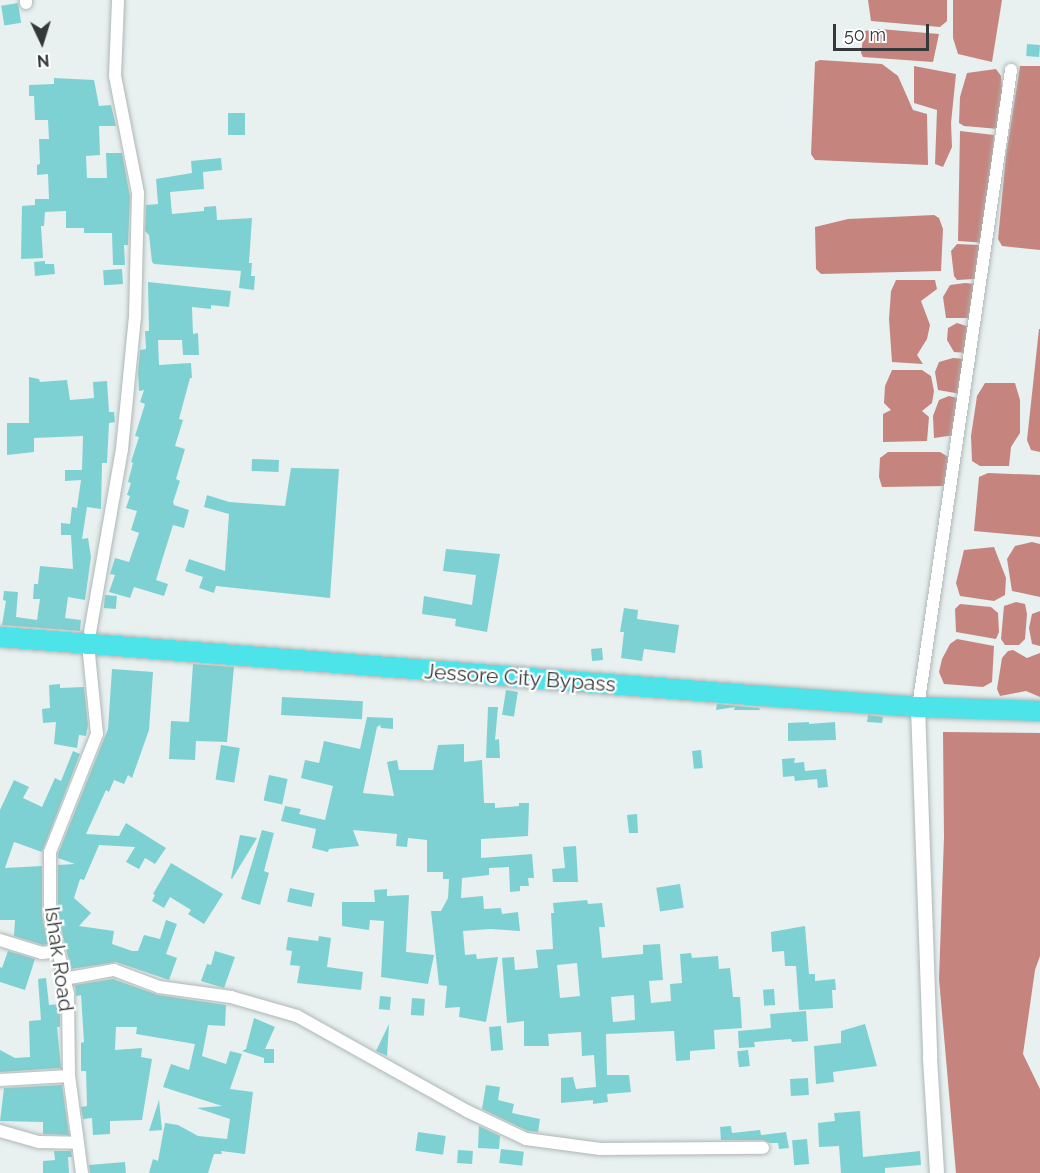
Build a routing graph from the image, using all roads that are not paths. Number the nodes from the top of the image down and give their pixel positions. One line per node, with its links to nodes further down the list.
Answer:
1 (118, 0): 4 (street, Ishak Road)
2 (1011, 70): 5 (street)
3 (0, 637): 4 (highway, Jessore City Bypass)
4 (88, 644): 5 (highway, Jessore City Bypass); 8 (street, Ishak Road)
5 (918, 707): 6 (highway, Jessore City Bypass); 16 (street)
6 (1040, 711)
7 (0, 940): 8 (street)
8 (58, 951): 9 (street, Ishak Road)
9 (64, 979): 10 (street, Ishak Road); 14 (street)
10 (69, 1076): 11 (street); 13 (street, Ishak Road)
11 (0, 1080)
12 (0, 1131): 13 (street)
13 (78, 1143): 15 (street, Ishak Road)
14 (763, 1148)
15 (82, 1173)
16 (937, 1173)

